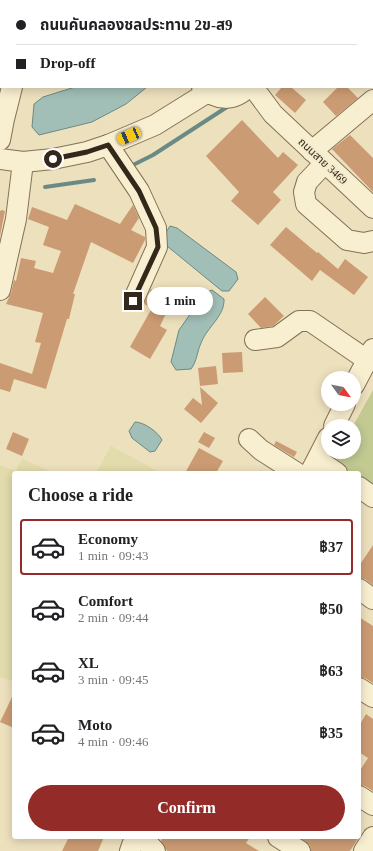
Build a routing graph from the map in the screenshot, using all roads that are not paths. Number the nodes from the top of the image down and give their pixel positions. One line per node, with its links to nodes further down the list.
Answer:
1 (12, 88): 5 (street)
2 (200, 89): 3 (street); 6 (street)
3 (247, 89): 7 (street, ถนนสาย 3469)
4 (373, 100): 7 (street)
5 (0, 140)
6 (112, 143): 9 (street); 13 (street)
7 (319, 157): 10 (street, ถนนสาย 3469); 11 (street)
8 (0, 159): 9 (street)
9 (23, 162): 12 (street)
10 (373, 208)
11 (373, 241)
12 (0, 290)
13 (133, 301)
14 (254, 340): 15 (street)
15 (370, 354): 16 (street)
16 (361, 372)
17 (249, 439): 20 (street)
18 (321, 452): 19 (street)
19 (314, 466): 21 (street)
20 (294, 471)
21 (330, 471)
22 (361, 488): 23 (street)
23 (373, 497)
24 (361, 590): 25 (street)
25 (373, 599)
26 (361, 689): 27 (street)
27 (373, 697)
28 (361, 797): 29 (street)
29 (373, 805)
30 (373, 837): 37 (street)
31 (134, 839): 34 (street)
32 (144, 839): 35 (street)
33 (281, 839): 36 (street)
34 (130, 851)
35 (155, 851)
36 (300, 851)
37 (364, 851)

